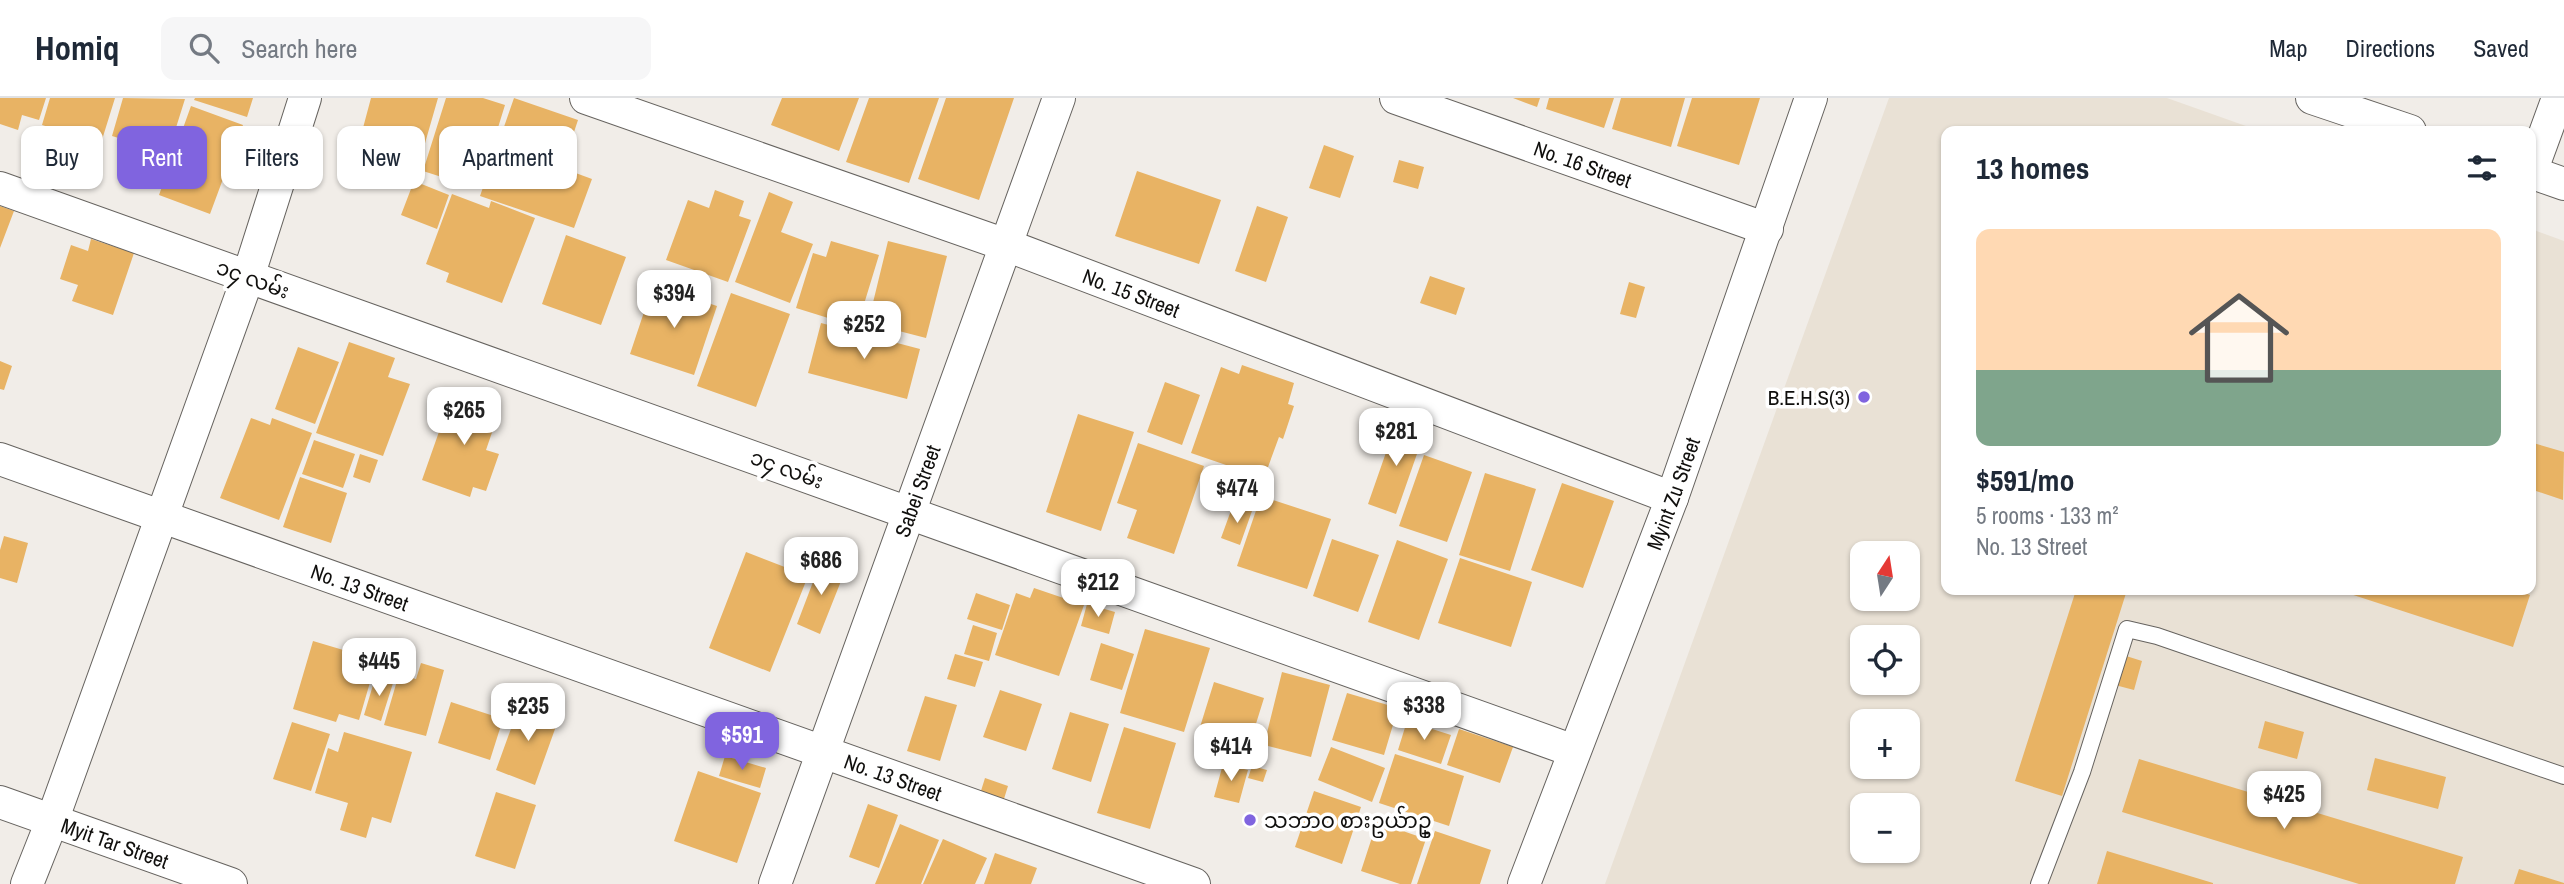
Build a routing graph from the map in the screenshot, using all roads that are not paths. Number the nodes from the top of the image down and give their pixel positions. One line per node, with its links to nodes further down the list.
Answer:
1 (305, 98): 15 (street)
2 (586, 98): 14 (street, No. 15 Street)
3 (1059, 98): 14 (street, Sabei Street)
4 (1396, 98): 13 (street, No. 16 Street)
5 (1811, 98): 13 (street, Myint Zu Street)
6 (2312, 98): 8 (street)
7 (2558, 98): 9 (street)
8 (2395, 126)
9 (2536, 158)
10 (2536, 174): 11 (street)
11 (2564, 184)
12 (0, 188): 15 (street, ၁၄ လမ်း)
13 (1767, 229): 17 (street, Myint Zu Street)
14 (1006, 245): 17 (street, No. 15 Street); 18 (street, Sabei Street)
15 (248, 277): 18 (street, ၁၄ လမ်း); 19 (street)
16 (0, 459): 19 (street, No. 13 Street)
17 (1672, 498): 20 (street, Myint Zu Street)
18 (908, 512): 20 (street, ၁၄ လမ်း); 21 (street, Sabei Street)
19 (162, 517): 21 (street, No. 13 Street); 24 (street)
20 (1574, 751): 29 (street, Myint Zu Street)
21 (824, 753): 27 (street, Sabei Street); 28 (street, No. 13 Street)
22 (2564, 776): 30 (lane)
23 (0, 802): 24 (street, Myit Tar Street)
24 (52, 821): 25 (street); 26 (street, Myit Tar Street)
25 (27, 884)
26 (231, 884)
27 (775, 884)
28 (1194, 884)
29 (1524, 884)
30 (2039, 884)

